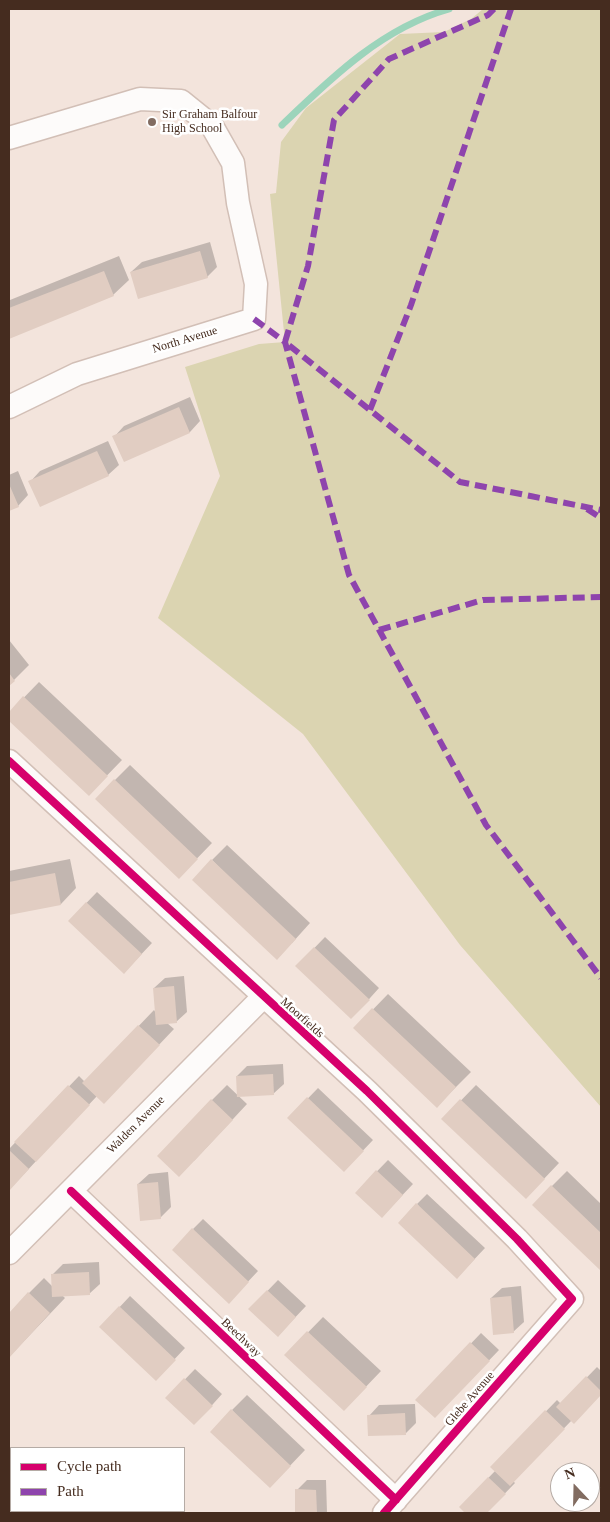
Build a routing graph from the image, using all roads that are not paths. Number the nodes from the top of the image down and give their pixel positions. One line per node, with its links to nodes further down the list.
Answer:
1 (9, 138): 2 (street, North Avenue)
2 (9, 406)
3 (9, 762): 4 (street, Moorfields)
4 (263, 997): 5 (street, Walden Avenue); 7 (street, Moorfields)
5 (71, 1191): 6 (street, Walden Avenue); 8 (street, Beechway)
6 (9, 1253)
7 (572, 1299): 8 (street, Glebe Avenue)
8 (390, 1507)

